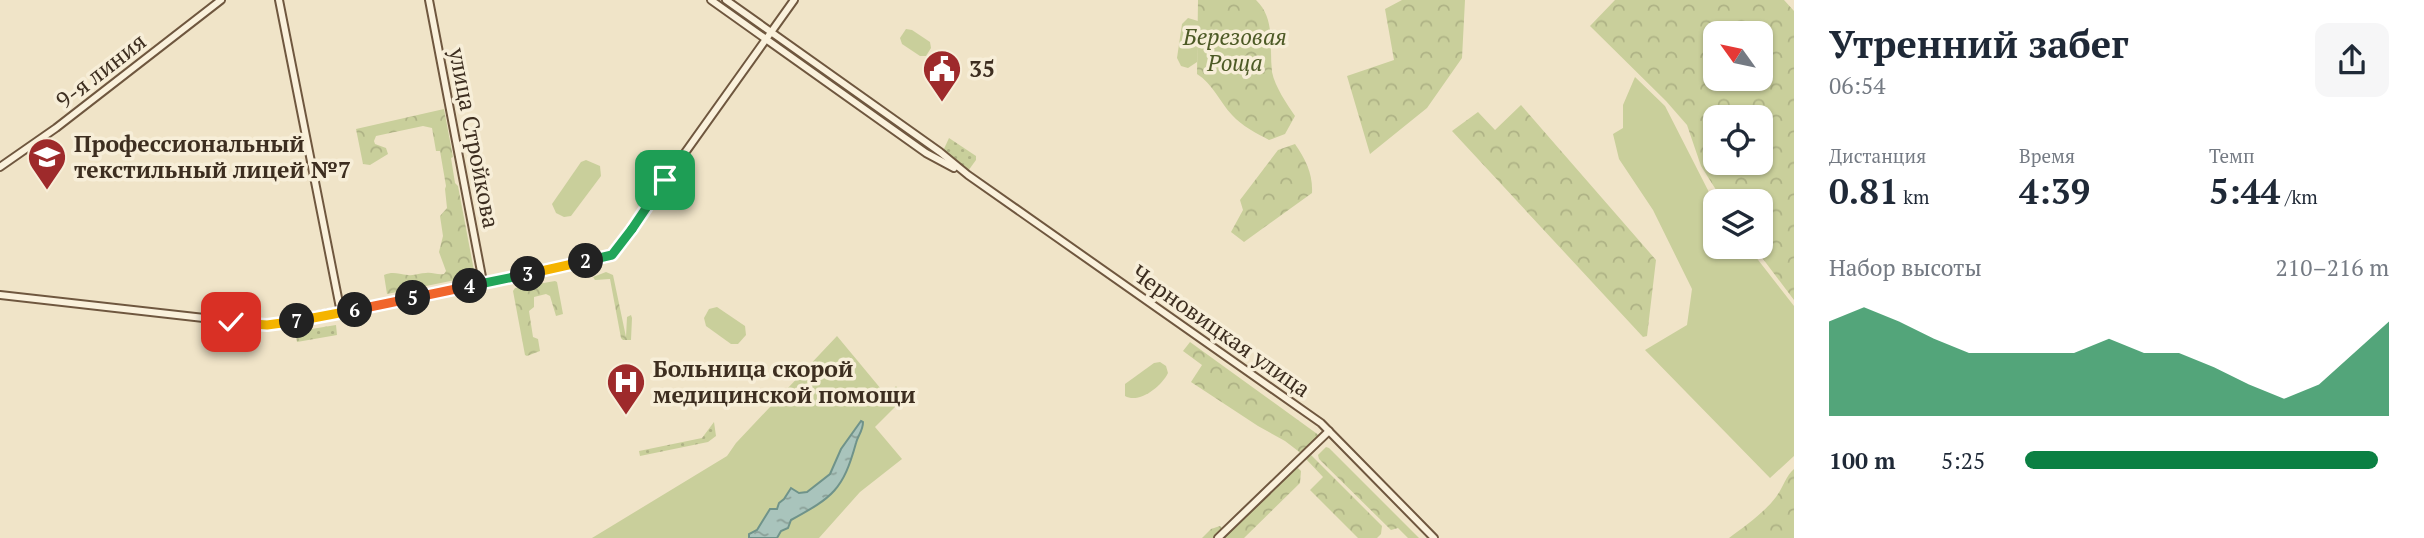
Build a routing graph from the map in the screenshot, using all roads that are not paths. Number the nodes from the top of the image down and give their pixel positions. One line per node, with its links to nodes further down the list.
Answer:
1 (220, 0): 9 (street, 9-я линия)
2 (279, 0): 13 (street)
3 (429, 0): 11 (street, улица Стройкова)
4 (711, 0): 8 (street, Черновицкая улица)
5 (726, 0): 7 (street, Черновицкая улица)
6 (794, 0): 7 (street)
7 (772, 33): 8 (street); 10 (street, Черновицкая улица)
8 (767, 40): 10 (street, Черновицкая улица); 11 (street)
9 (0, 167)
10 (968, 175): 14 (street, Черновицкая улица)
11 (483, 282): 13 (street)
12 (0, 295): 13 (street)
13 (341, 313)
14 (1329, 431): 15 (street); 16 (street, Черновицкая улица)
15 (1218, 538)
16 (1434, 538)

